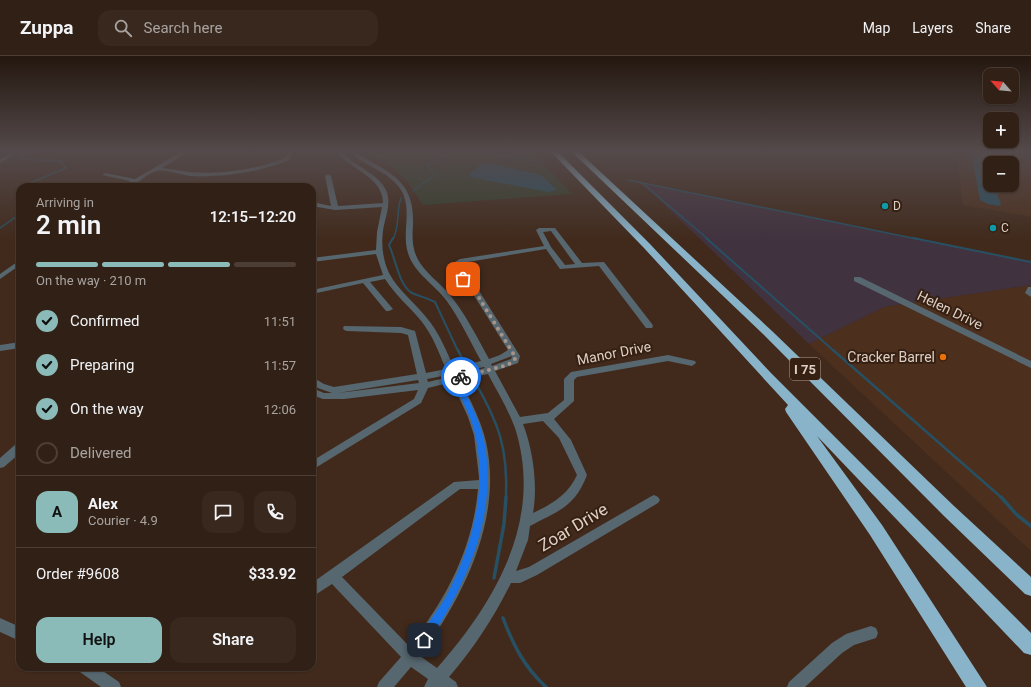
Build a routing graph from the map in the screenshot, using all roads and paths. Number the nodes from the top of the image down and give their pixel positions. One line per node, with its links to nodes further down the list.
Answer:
1 (136, 181): 7 (street)
2 (329, 181): 11 (street)
3 (382, 181): 8 (street)
4 (388, 181): 8 (street)
5 (583, 181): 33 (highway, I 75)
6 (606, 181): 44 (highway, I 75)
7 (132, 183)
8 (390, 185): 10 (street); 31 (street)
9 (316, 205): 11 (street)
10 (386, 205): 11 (street); 13 (street)
11 (335, 208)
12 (548, 247): 16 (street); 16 (street); 31 (street)
13 (379, 252): 14 (street); 17 (street)
14 (316, 260)
15 (16, 265): 18 (street)
16 (580, 266): 25 (street)
17 (387, 276): 20 (street); 32 (street)
18 (0, 277)
19 (857, 279): 30 (street, Helen Drive)
20 (365, 281): 22 (street); 24 (street)
21 (1031, 289): 23 (street)
22 (316, 291)
23 (1031, 295)
24 (389, 309)
25 (649, 326)
26 (347, 328): 34 (street)
27 (16, 347): 28 (street)
28 (0, 349)
29 (692, 363): 37 (street, Manor Drive)
30 (1031, 365)
31 (488, 366): 32 (street); 38 (street)
32 (453, 375): 34 (street); 42 (street)
33 (767, 376): 54 (highway, I 75); 62 (highway)
34 (423, 381): 35 (street); 36 (street); 41 (street)
35 (316, 383)
36 (316, 393)
37 (545, 417): 38 (street, Manor Drive); 45 (street)
38 (517, 421): 45 (street)
39 (16, 450): 40 (street)
40 (0, 464)
41 (316, 464)
42 (484, 484): 46 (street); 55 (street)
43 (654, 500): 47 (street, Zoar Drive)
44 (950, 511): 48 (highway); 50 (highway, I 75)
45 (526, 522): 47 (street)
46 (333, 576): 49 (street); 55 (street)
47 (508, 577): 57 (street)
48 (1031, 580)
49 (316, 588)
50 (1031, 588)
51 (0, 625): 52 (street)
52 (16, 632)
53 (871, 633): 61 (street)
54 (1031, 646)
55 (411, 658): 57 (street); 59 (street)
56 (91, 671): 58 (street)
57 (435, 683): 60 (street)
58 (114, 687)
59 (384, 687)
60 (451, 687)
61 (794, 687)
62 (977, 687)

